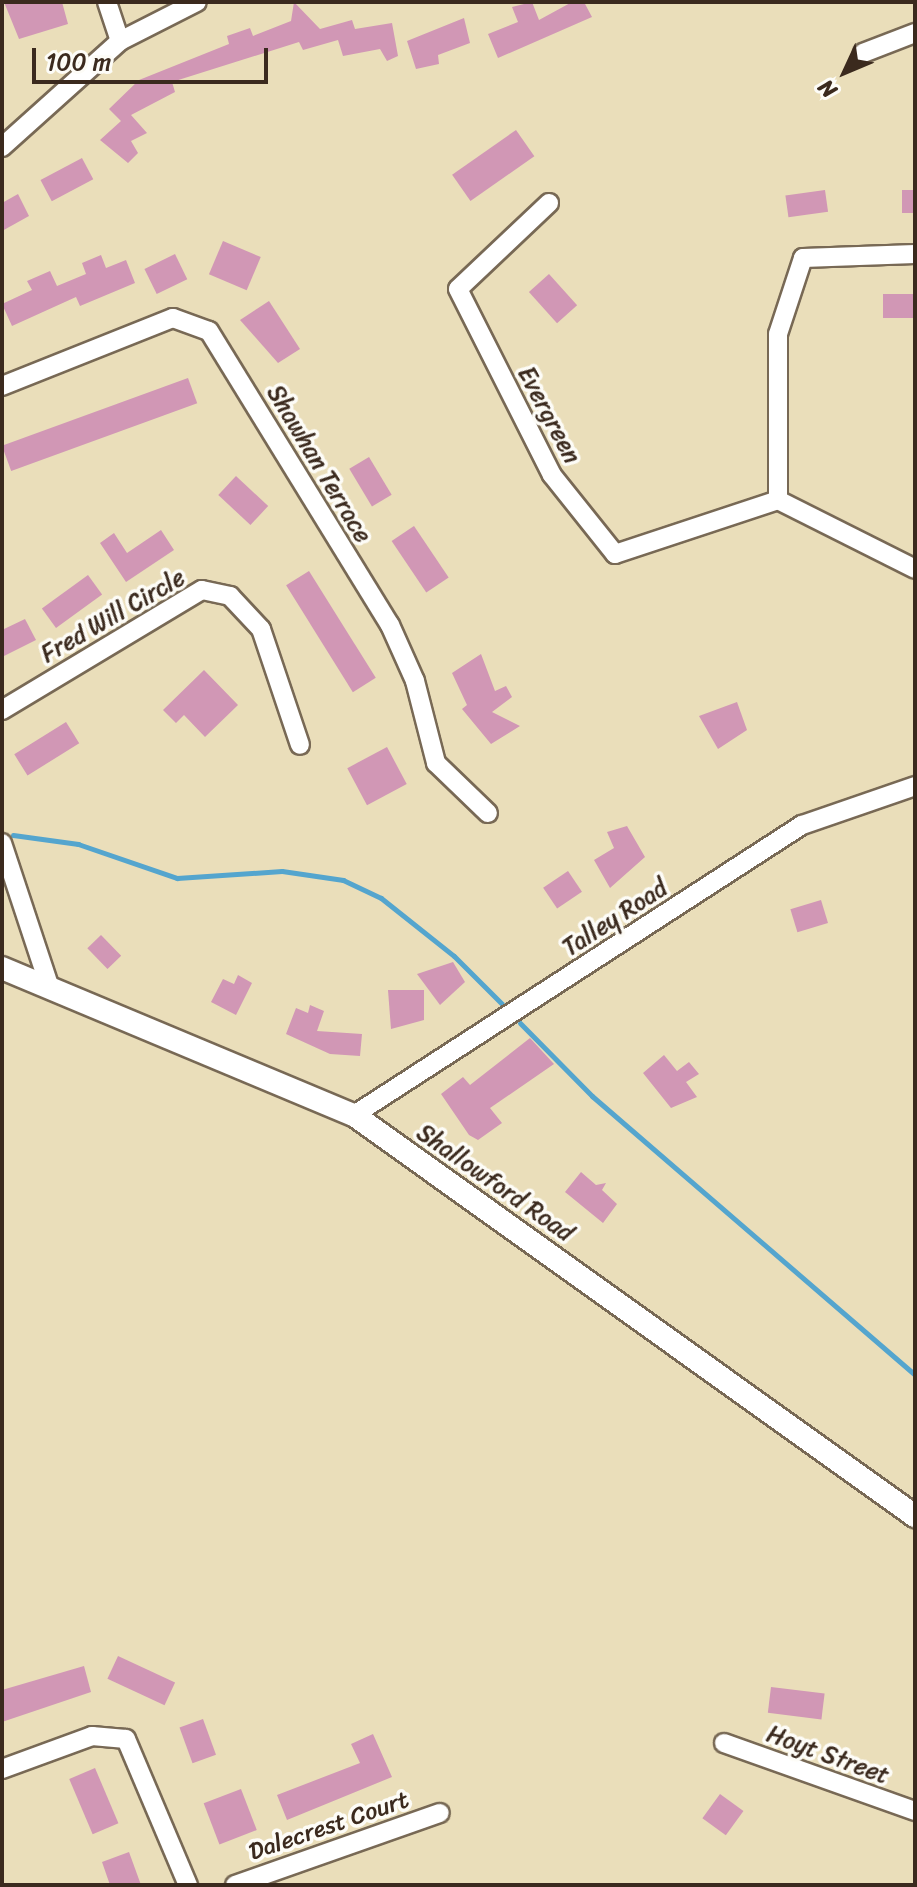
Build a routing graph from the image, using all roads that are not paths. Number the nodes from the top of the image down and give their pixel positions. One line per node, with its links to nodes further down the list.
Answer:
1 (107, 2): 4 (street)
2 (197, 2): 4 (street)
3 (915, 33): 5 (street)
4 (120, 41): 6 (street)
5 (863, 53)
6 (2, 147)
7 (549, 203): 10 (street, Evergreen)
8 (915, 254): 10 (street)
9 (2, 386): 15 (street, Shawhan Terrace)
10 (778, 500): 11 (street)
11 (915, 569)
12 (2, 710): 13 (street, Fred Will Circle)
13 (300, 745)
14 (915, 786): 19 (street, Talley Road)
15 (488, 813)
16 (2, 843): 18 (street)
17 (2, 968): 18 (street, Shallowford Road)
18 (50, 988): 19 (street, Shallowford Road)
19 (354, 1115): 20 (street, Shallowford Road)
20 (915, 1516)
21 (724, 1743): 23 (street, Hoyt Street)
22 (2, 1769): 25 (street)
23 (915, 1811)
24 (440, 1813): 26 (street, Dalecrest Court)
25 (188, 1885)
26 (235, 1885)

